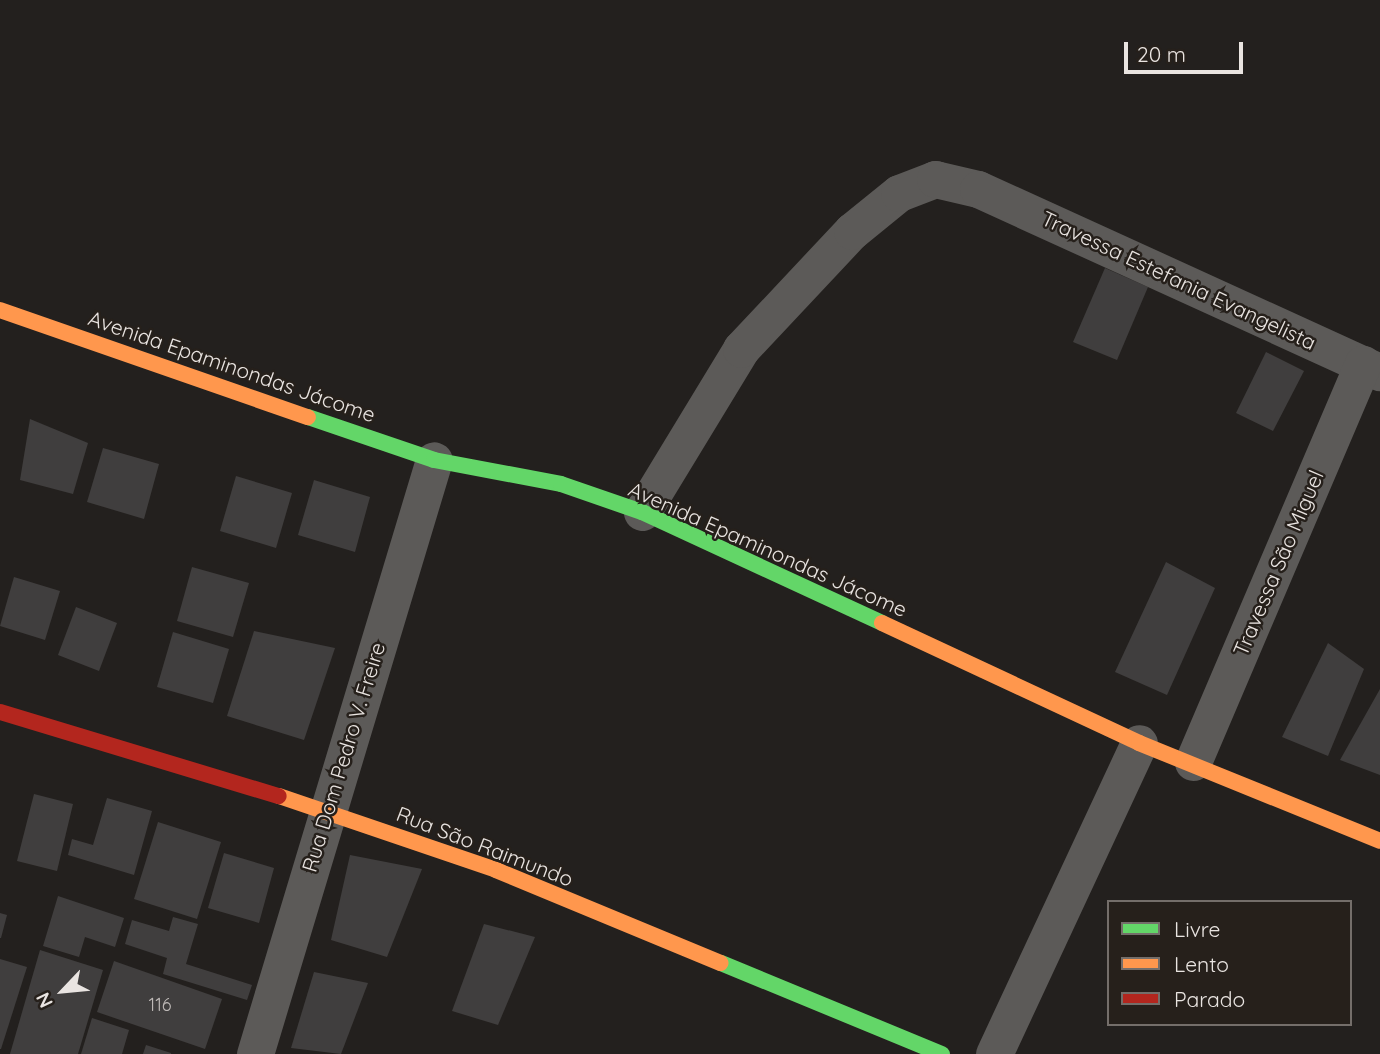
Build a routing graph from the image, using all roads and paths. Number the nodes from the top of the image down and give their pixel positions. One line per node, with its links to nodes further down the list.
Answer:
1 (0, 310): 3 (street, Avenida Epaminondas Jácome)
2 (1371, 368): 4 (street, Travessa Estefania Evangelista); 7 (street, Travessa São Miguel)
3 (434, 460): 4 (street, Avenida Epaminondas Jácome); 8 (street, Rua Dom Pedro V. Freire)
4 (642, 512): 6 (street, Avenida Epaminondas Jácome)
5 (0, 712): 8 (street, Rua São Raimundo)
6 (1139, 743): 7 (street, Avenida Epaminondas Jácome); 12 (street)
7 (1193, 762): 9 (street, Avenida Epaminondas Jácome)
8 (326, 810): 10 (street, Rua Dom Pedro V. Freire); 11 (street, Rua São Raimundo)
9 (1380, 841)
10 (255, 1054)
11 (942, 1054)
12 (994, 1054)

